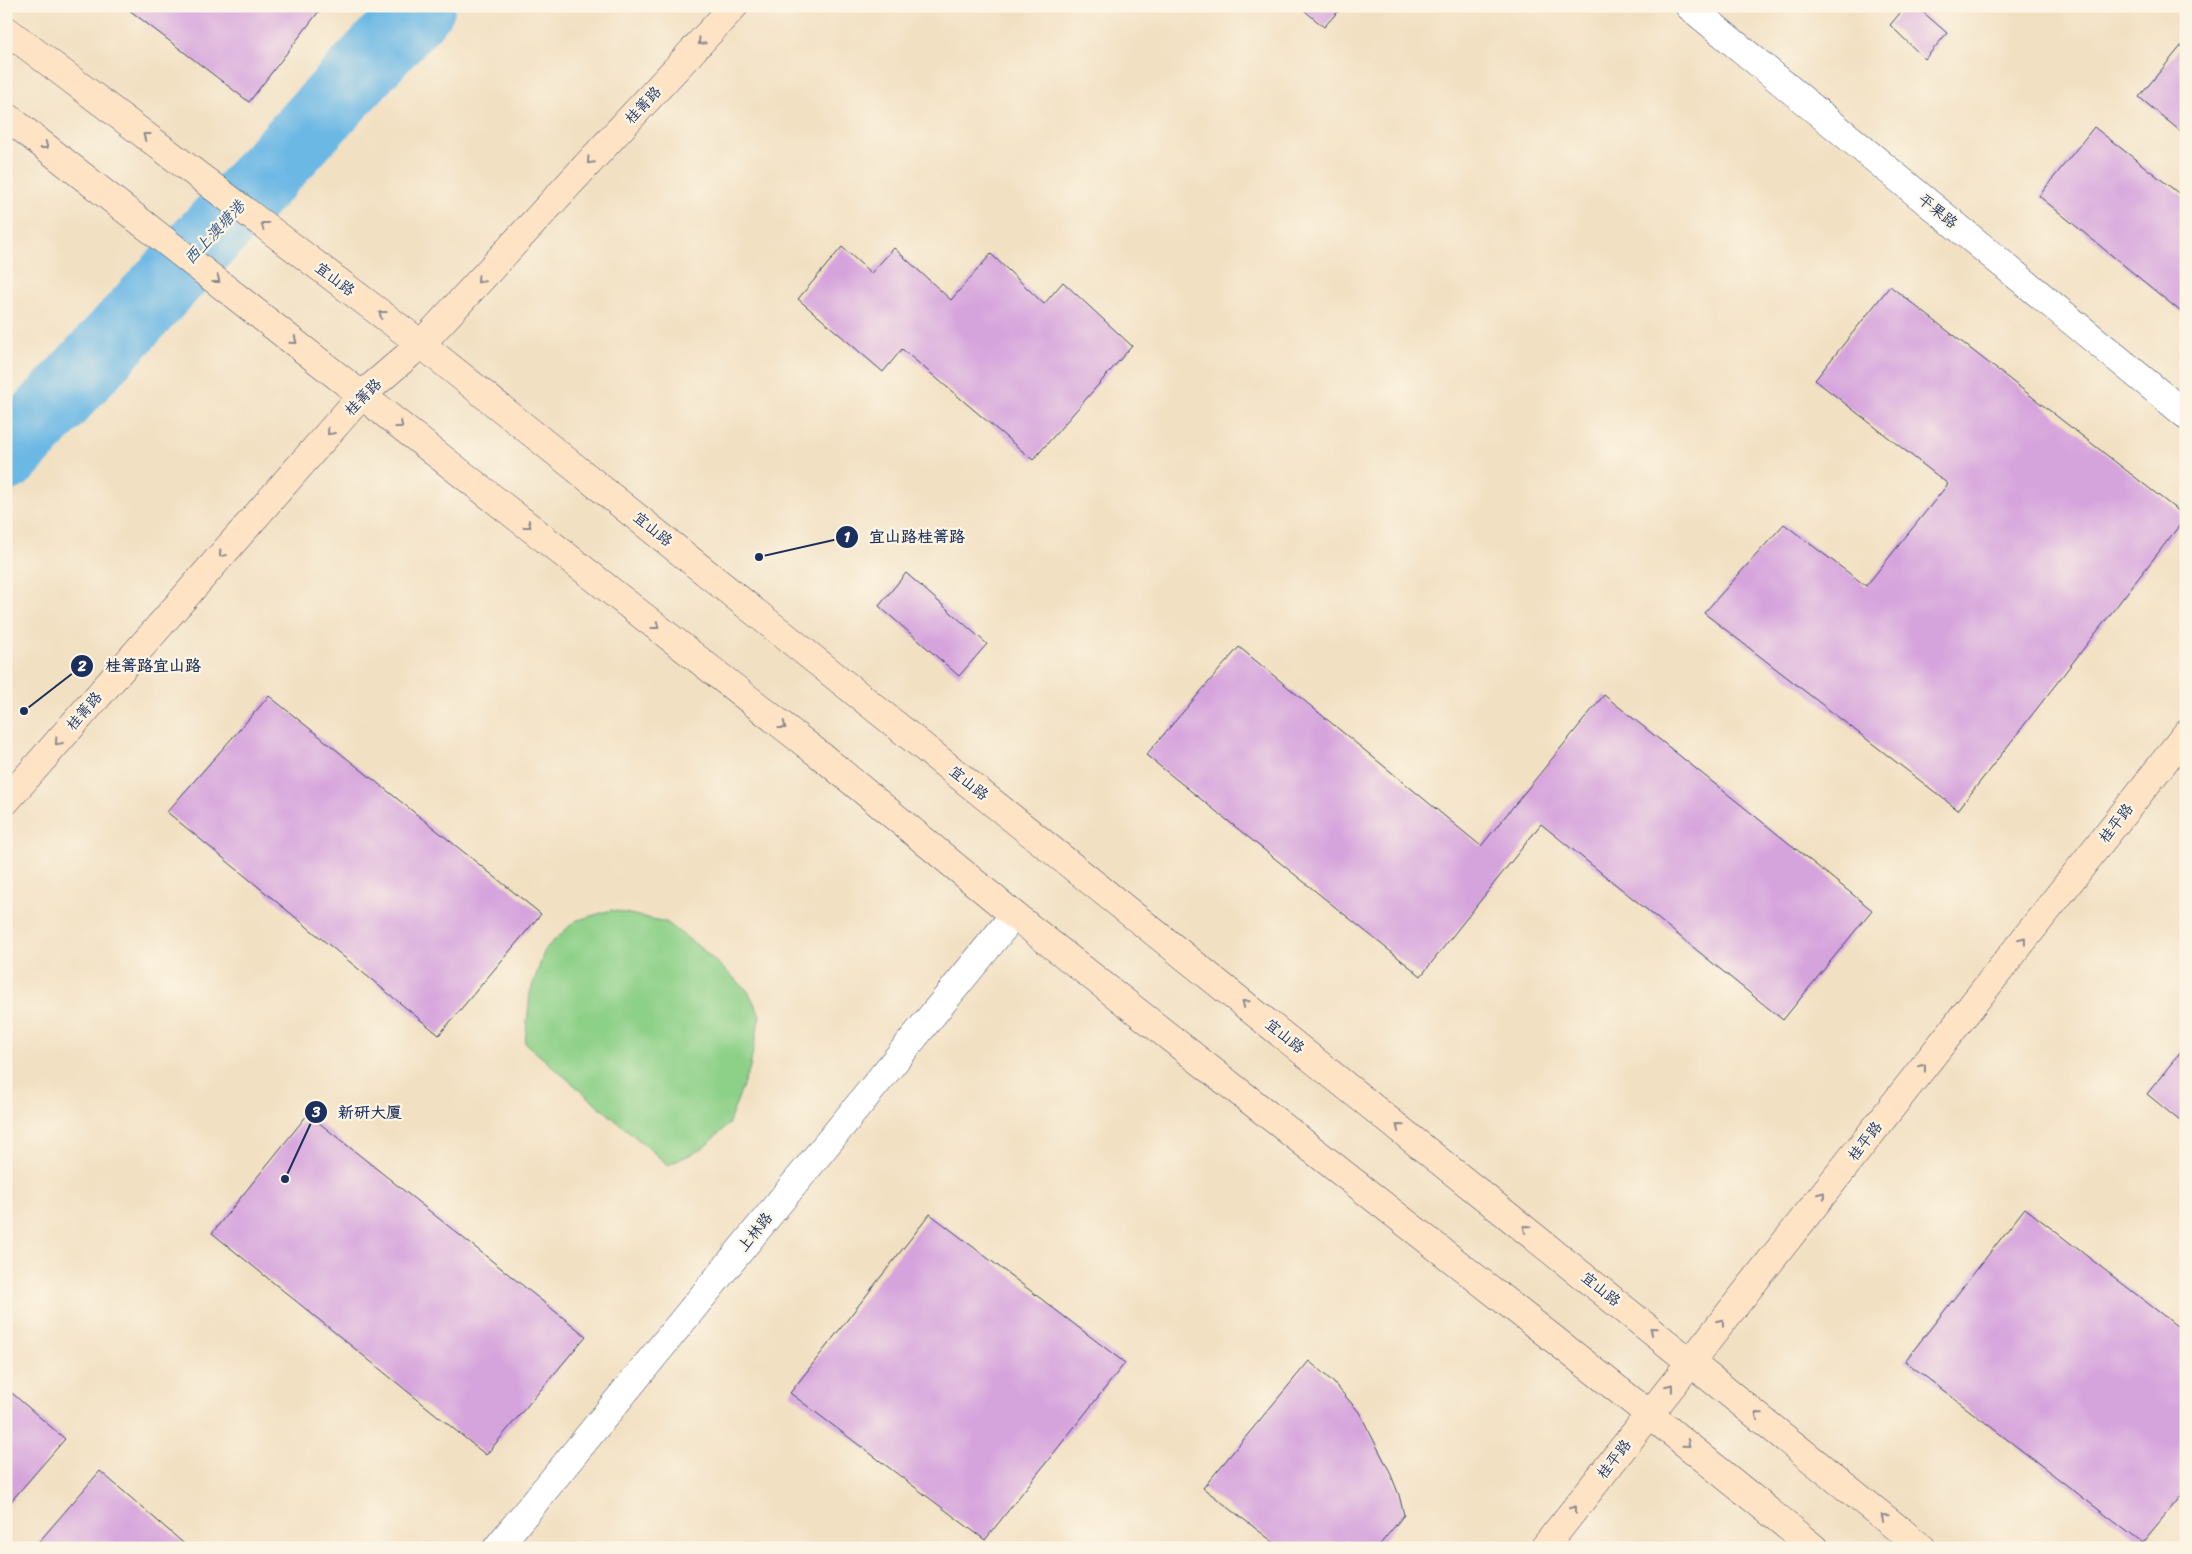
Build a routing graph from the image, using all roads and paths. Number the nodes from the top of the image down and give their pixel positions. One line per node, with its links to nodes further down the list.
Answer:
1 (734, 6): 5 (main road, 桂箐路, one-way to 5)
2 (1689, 6): 7 (street, 平果路)
3 (6, 30): 5 (main road, 宜山路, one-way to 3)
4 (6, 116): 6 (main road, one-way to 6)
5 (421, 344): 6 (main road, 桂箐路); 11 (main road, 宜山路, one-way to 5)
6 (362, 395): 9 (main road, 桂箐路, one-way to 9); 10 (main road, one-way to 10)
7 (2186, 415)
8 (2186, 734): 11 (main road, 桂平路, one-way to 8)
9 (6, 801)
10 (1014, 915): 12 (main road); 13 (street, 上林路)
11 (1691, 1360): 12 (main road, 桂平路, one-way to 11); 16 (main road, 宜山路, one-way to 11)
12 (1649, 1414): 14 (main road, 桂平路, one-way to 12); 15 (main road, one-way to 15)
13 (497, 1548)
14 (1544, 1548)
15 (1814, 1548)
16 (1922, 1548)

